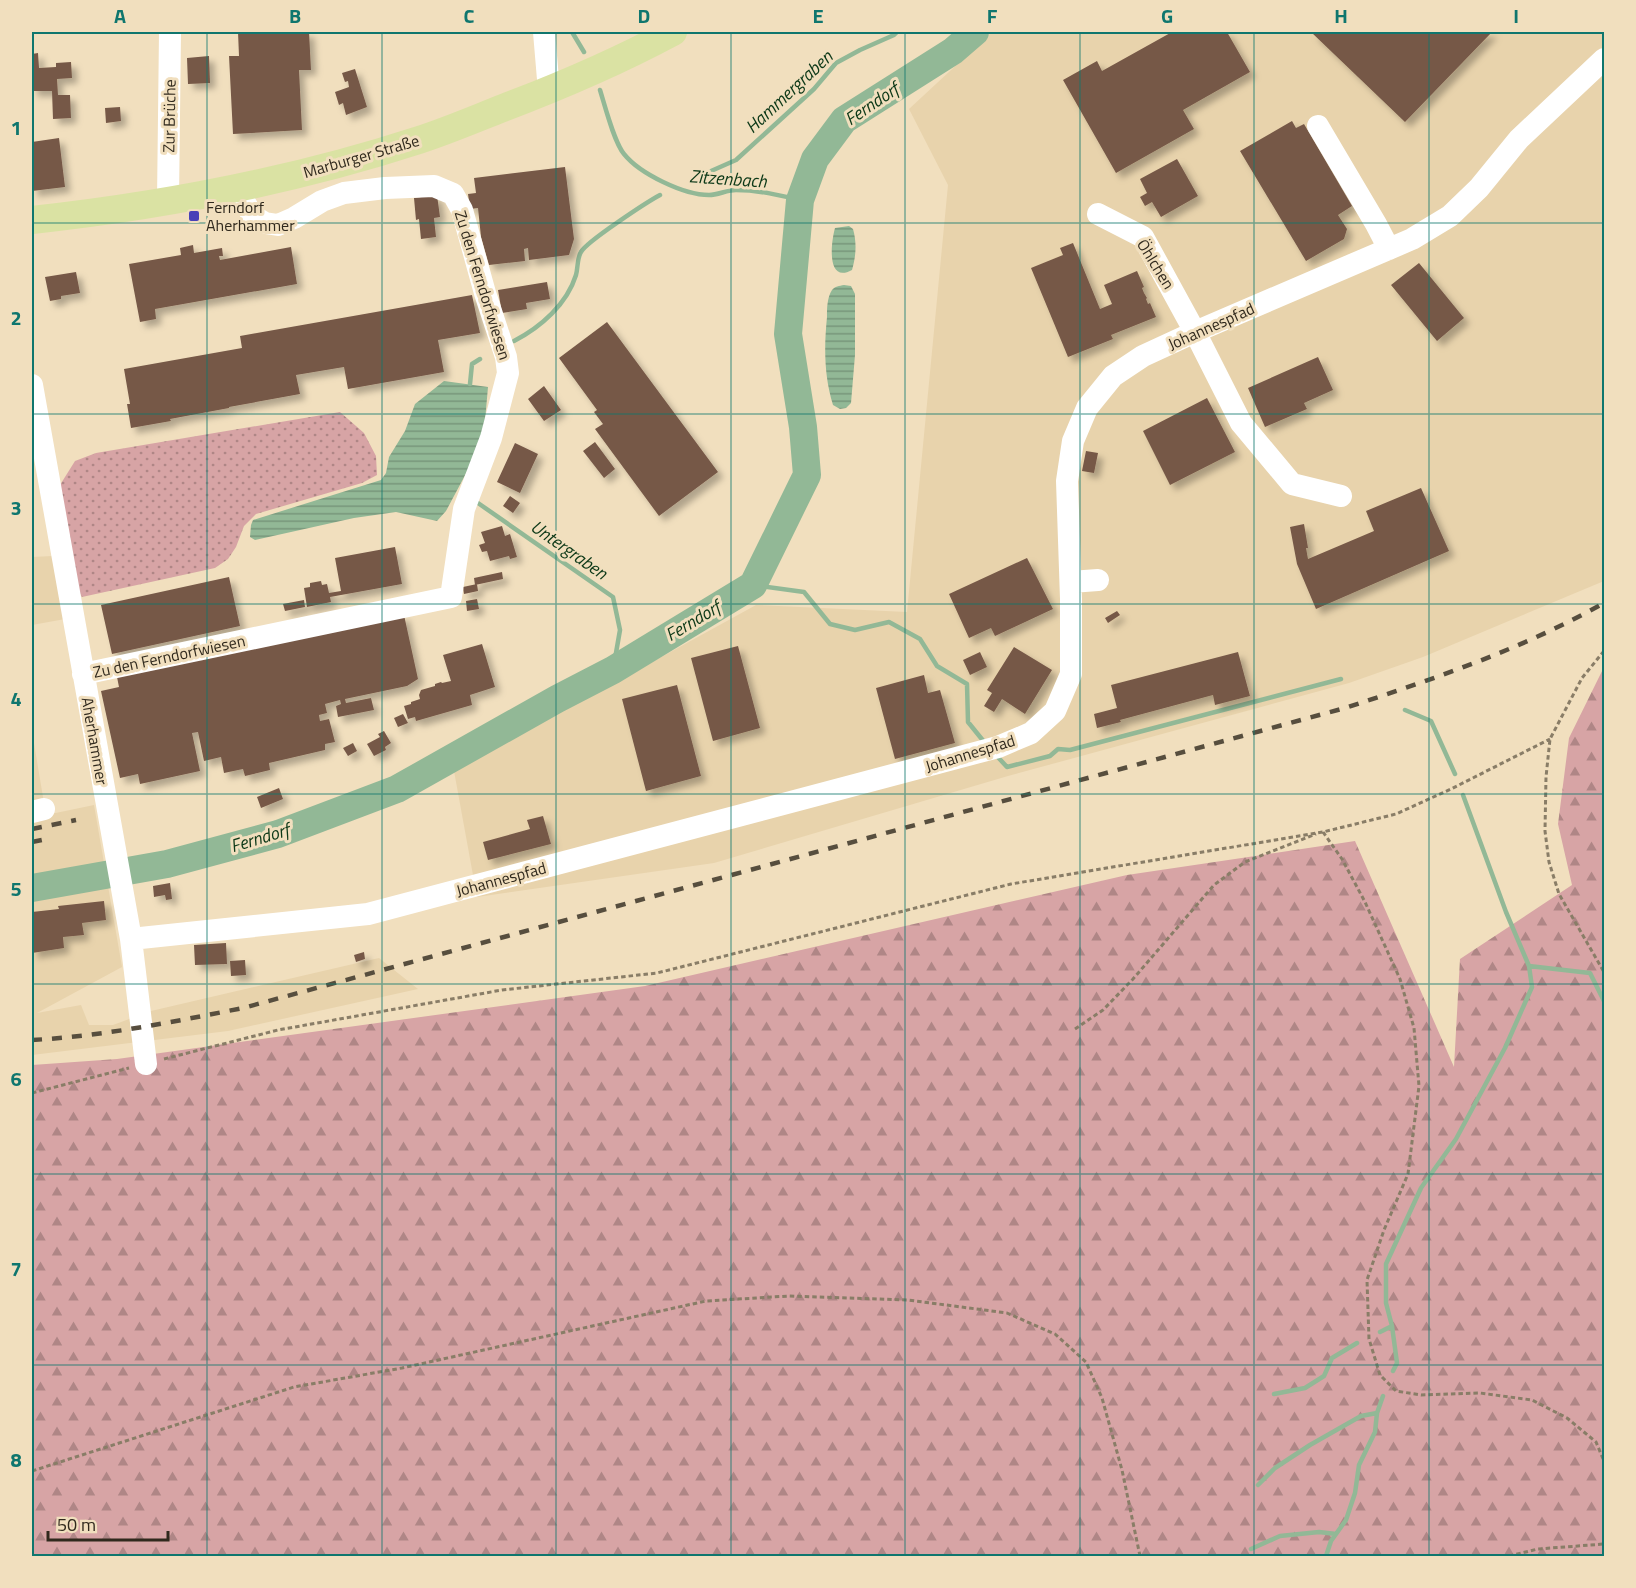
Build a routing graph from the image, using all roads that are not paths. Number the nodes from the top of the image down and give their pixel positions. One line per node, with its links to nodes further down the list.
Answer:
1 (170, 32): 8 (street, Zur Brüche)
2 (544, 32): 5 (street)
3 (674, 32): 5 (main road, Marburger Straße)
4 (1605, 59): 11 (street, Johannespfad)
5 (549, 91): 7 (main road, Marburger Straße)
6 (1318, 126): 11 (street)
7 (236, 188): 8 (main road, Marburger Straße); 17 (street, Zu den Ferndorfwiesen)
8 (168, 200): 10 (main road, Marburger Straße)
9 (1098, 214): 12 (street, Öhlchen)
10 (32, 220)
11 (1389, 249): 12 (street, Johannespfad)
12 (1195, 332): 14 (street, Öhlchen); 16 (street, Johannespfad)
13 (32, 385): 17 (street, Aherhammer)
14 (1341, 496)
15 (1098, 580): 16 (street)
16 (1071, 582): 18 (street, Johannespfad)
17 (83, 674): 18 (street, Aherhammer)
18 (130, 939): 19 (street, Aherhammer)
19 (146, 1064)

